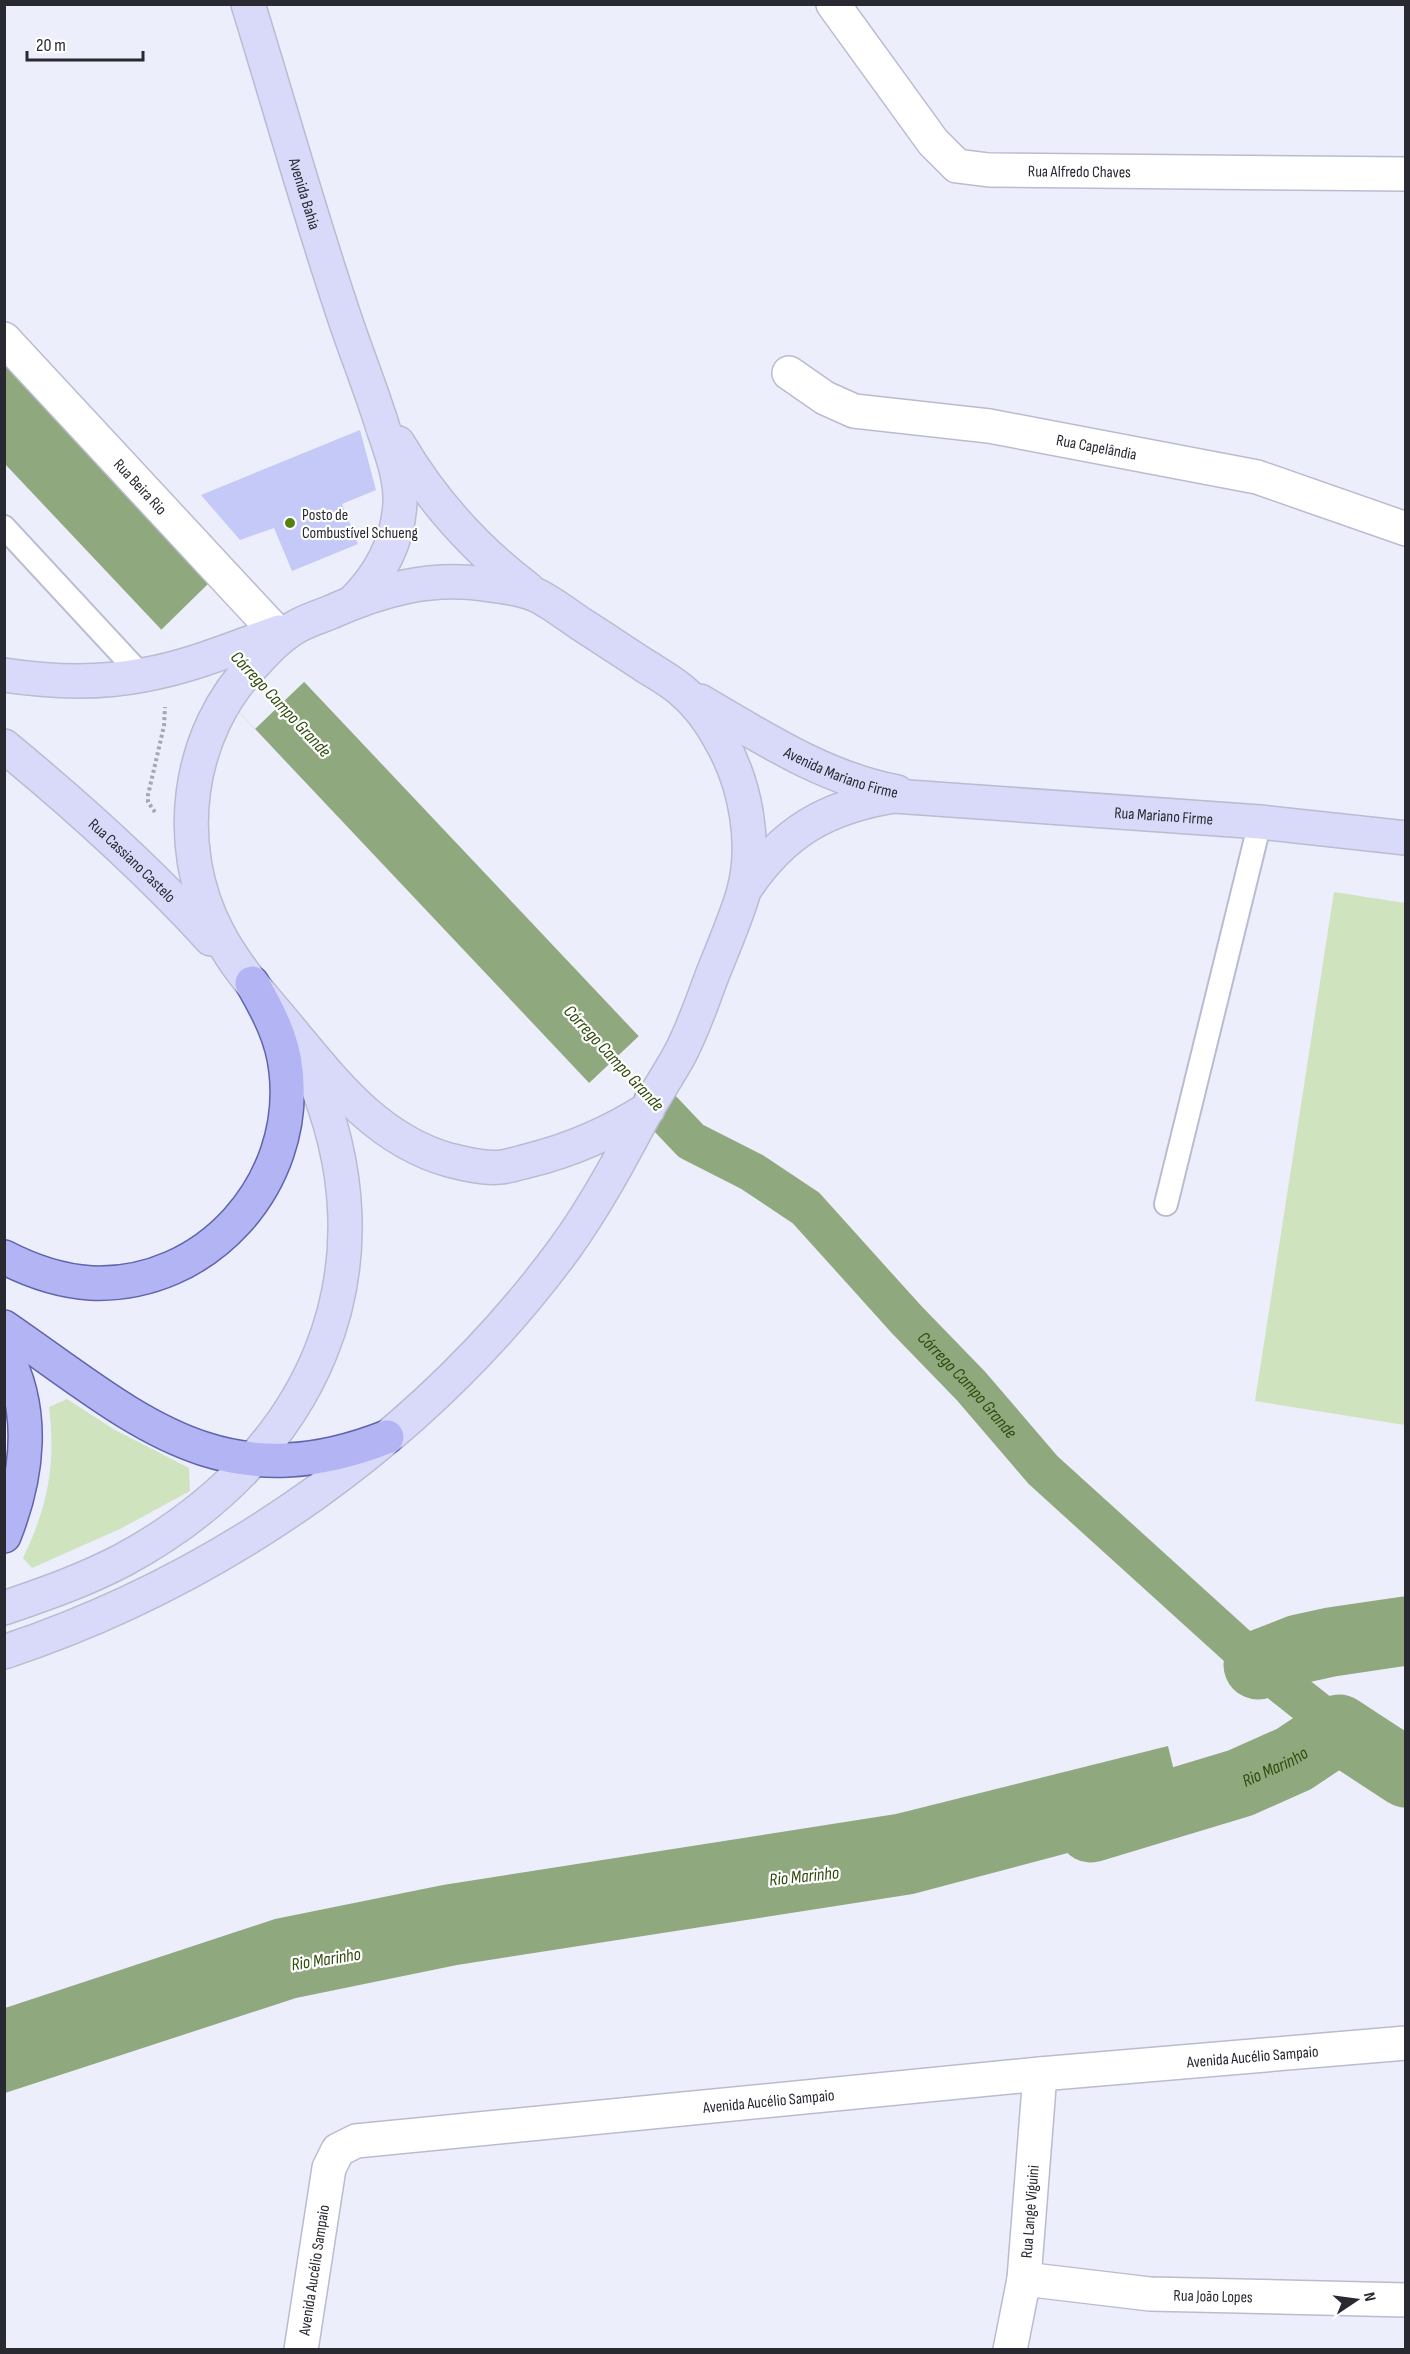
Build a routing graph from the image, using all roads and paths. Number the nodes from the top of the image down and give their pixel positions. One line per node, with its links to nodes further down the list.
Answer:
1 (248, 4): 6 (main road, Avenida Bahia)
2 (833, 4): 3 (street, Rua Alfredo Chaves)
3 (1406, 174)
4 (4, 339): 11 (street, Rua Beira Rio)
5 (789, 373): 8 (street, Rua Capelândia)
6 (368, 382): 9 (main road, Avenida Bahia); 10 (main road, Avenida Bahia)
7 (4, 527): 13 (lane)
8 (1406, 529)
9 (537, 596): 10 (main road); 14 (main road)
10 (353, 602): 11 (main road)
11 (277, 636): 13 (main road); 17 (main road)
12 (4, 675): 13 (main road)
13 (142, 676): 17 (path)
14 (681, 689): 16 (main road, Avenida Mariano Firme); 20 (main road)
15 (4, 746): 21 (main road, Rua Cassiano Castelo)
16 (920, 797): 18 (main road, Rua Mariano Firme); 20 (main road, Avenida Mariano Firme)
17 (191, 822): 21 (main road)
18 (1260, 822): 19 (main road, Rua Mariano Firme); 24 (lane)
19 (1406, 838)
20 (744, 889): 23 (main road)
21 (252, 983): 22 (main road); 25 (main road)
22 (294, 1035): 23 (main road); 29 (main road)
23 (624, 1135): 28 (main road)
24 (1167, 1204)
25 (4, 1257)
26 (4, 1327): 29 (main road)
27 (4, 1351): 30 (main road)
28 (387, 1437): 29 (main road); 32 (main road)
29 (252, 1459): 31 (main road)
30 (4, 1536)
31 (4, 1608)
32 (4, 1652)
33 (1406, 2043): 34 (street, Avenida Aucélio Sampaio)
34 (1040, 2074): 35 (street, Rua Lange Viguini); 37 (street, Avenida Aucélio Sampaio)
35 (1024, 2279): 36 (street, Rua João Lopes); 38 (street, Rua Lange Viguini)
36 (1406, 2300)
37 (301, 2349)
38 (1010, 2349)

